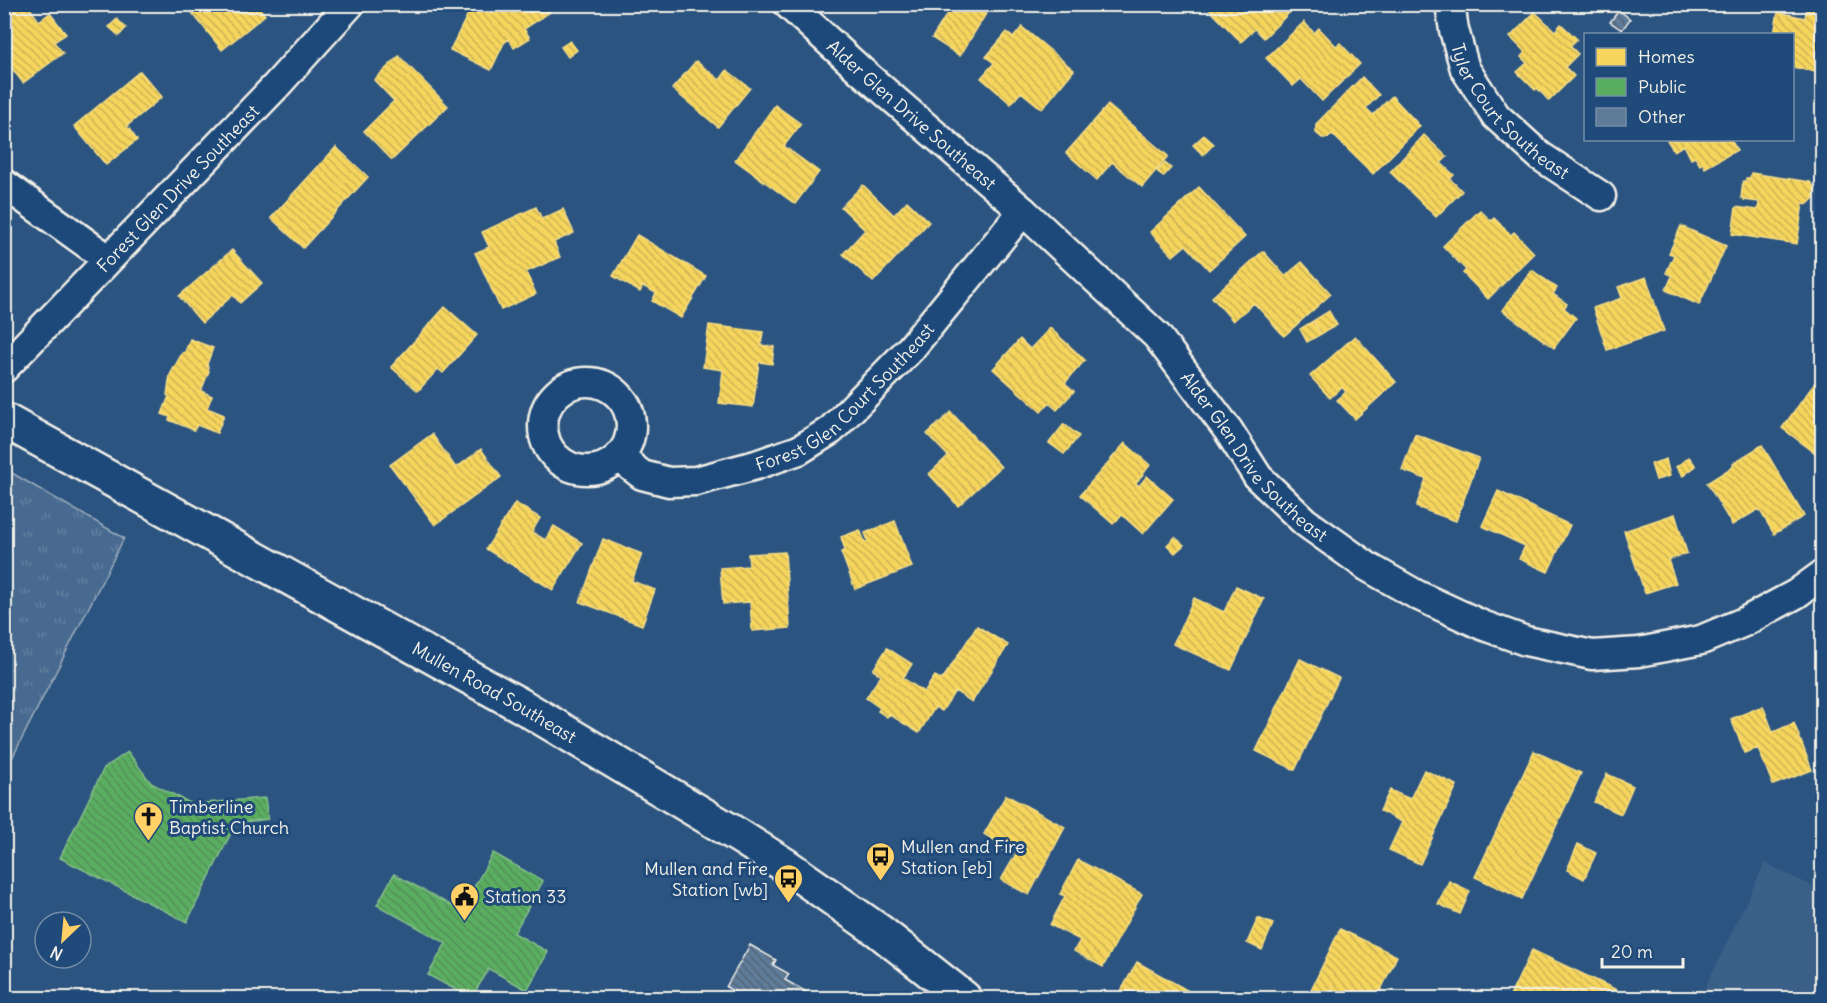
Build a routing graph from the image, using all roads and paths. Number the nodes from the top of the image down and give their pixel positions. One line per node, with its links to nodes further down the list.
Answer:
1 (350, 4): 7 (street, Forest Glen Drive Southeast)
2 (788, 4): 6 (street, Alder Glen Drive Southeast)
3 (1450, 4): 5 (street, Tyler Court Southeast)
4 (4, 183): 7 (street)
5 (1601, 196)
6 (1023, 212): 10 (street, Forest Glen Court Southeast); 11 (street, Alder Glen Drive Southeast)
7 (108, 258): 8 (street, Forest Glen Drive Southeast)
8 (4, 368)
9 (4, 420): 12 (street, Mullen Road Southeast)
10 (619, 457)
11 (1822, 574)
12 (964, 999)

